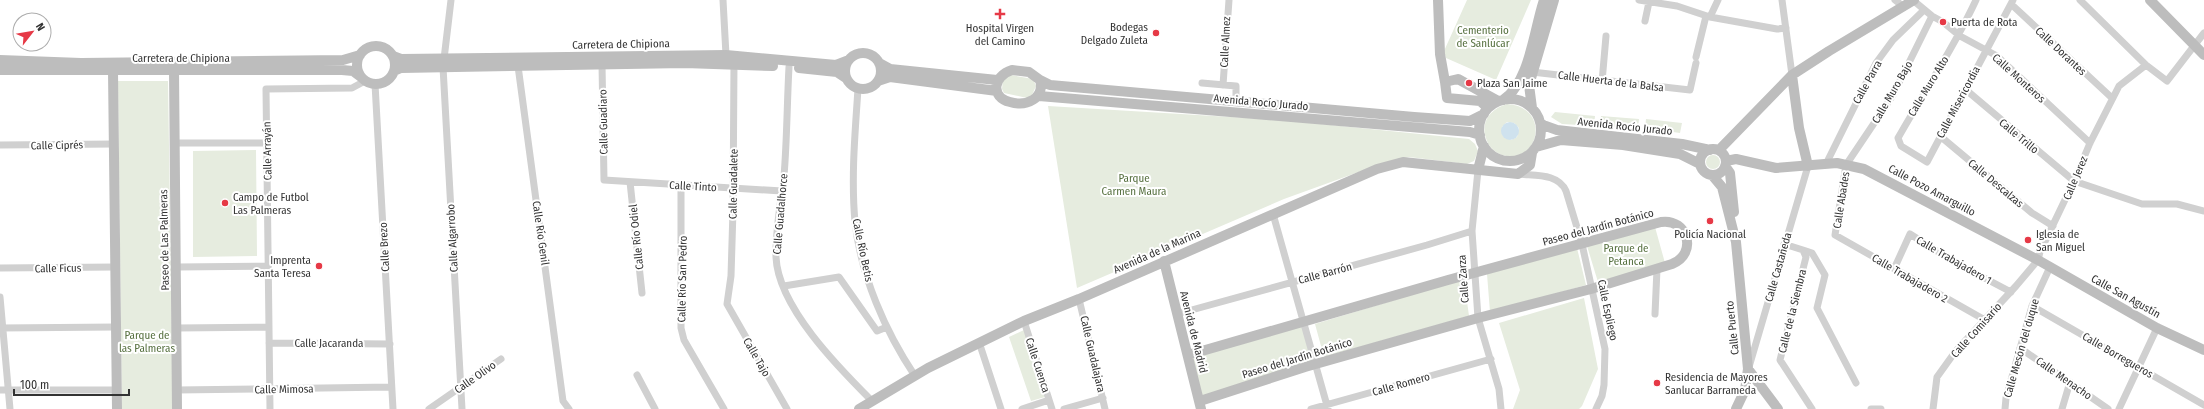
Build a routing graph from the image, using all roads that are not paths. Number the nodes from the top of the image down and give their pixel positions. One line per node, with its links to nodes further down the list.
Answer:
1 (451, 0): 34 (street, Calle Algarrobo)
2 (723, 0): 29 (street)
3 (1229, 0): 56 (street, Calle Almez)
4 (1438, 0): 52 (street)
5 (1544, 0): 63 (street)
6 (1554, 0): 45 (street)
7 (1639, 0): 16 (street)
8 (1718, 0): 19 (street)
9 (1782, 0): 22 (street)
10 (1895, 0): 17 (street)
11 (1914, 0): 17 (street); 18 (street, Calle Monteros)
12 (1976, 0): 25 (street, Calle Muro Alto)
13 (2080, 0): 38 (street)
14 (2012, 1): 27 (street, Calle Misericordia); 62 (street, Calle Dorantes)
15 (2154, 1): 26 (street)
16 (1648, 2): 19 (street); 21 (street)
17 (1904, 7): 46 (street)
18 (1924, 10): 20 (street, Calle Monteros); 83 (street, Calle Parra)
19 (1708, 16): 22 (street); 53 (street, Calle Huerta de la Balsa)
20 (1932, 16): 25 (street, Calle Monteros); 85 (street, Calle Muro Bajo)
21 (1645, 21)
22 (1786, 28): 46 (street)
23 (2204, 33): 26 (street)
24 (1606, 36): 53 (street)
25 (1960, 36): 27 (street, Calle Monteros); 80 (street, Calle Muro Alto)
26 (2194, 45): 30 (street); 38 (street)
27 (1986, 50): 59 (street, Calle Misericordia); 73 (street, Calle Monteros)
28 (360, 55): 31 (street); 32 (street, Carretera de Chipiona); 48 (street)
29 (726, 55): 33 (street, Carretera de Chipiona); 34 (street, Carretera de Chipiona)
30 (2204, 55)
31 (393, 56): 34 (street, Carretera de Chipiona); 44 (street)
32 (0, 60)
33 (849, 60): 36 (street); 47 (street)
34 (443, 63): 39 (street, Carretera de Chipiona); 44 (street, Carretera de Chipiona); 155 (street, Calle Algarrobo)
35 (734, 63): 37 (street, Carretera de Chipiona); 40 (street, Carretera de Chipiona); 96 (street, Calle Guadalete)
36 (879, 63): 49 (street); 51 (street)
37 (602, 64): 39 (street, Carretera de Chipiona); 92 (street, Calle Guadiaro)
38 (2146, 65): 62 (street, Calle Jerez)
39 (518, 66): 175 (street, Calle Río Genil)
40 (789, 67): 47 (street, Carretera de Chipiona); 97 (street, Calle Guadalhorce)
41 (0, 70): 43 (street, Carretera de Chipiona)
42 (174, 70): 43 (street, Carretera de Chipiona); 48 (street, Carretera de Chipiona); 71 (street, Paseo de Las Palmeras)
43 (113, 71): 74 (street)
44 (394, 71): 55 (street)
45 (1532, 72): 53 (street, Calle Huerta de la Balsa); 66 (street)
46 (1792, 75): 78 (street); 86 (street)
47 (846, 78): 57 (street)
48 (363, 79): 55 (street); 72 (street, Calle Arrayán)
49 (997, 80): 50 (street); 60 (street)
50 (1040, 80): 61 (street); 64 (street, Avenida Rocío Jurado)
51 (878, 81): 57 (street); 60 (street)
52 (1445, 82): 58 (street); 65 (street)
53 (1602, 82)
54 (1202, 83): 56 (street, Avenida Rocío Jurado)
55 (375, 84): 140 (street, Calle Brezo)
56 (1223, 85): 64 (street, Avenida Rocío Jurado)
57 (858, 88): 134 (street, Calle Río Betis)
58 (1476, 88): 63 (street); 65 (street)
59 (1965, 89): 70 (street, Calle Misericordia); 93 (street, Calle Trillo)
60 (997, 91): 61 (street)
61 (1039, 96): 69 (street, Avenida Rocío Jurado)
62 (2112, 98): 73 (street, Calle Jerez)
63 (1501, 100): 66 (street); 67 (street)
64 (1236, 101): 67 (street, Avenida Rocío Jurado)
65 (1472, 101): 67 (street)
66 (1532, 108): 68 (street)
67 (1486, 111): 69 (street)
68 (1540, 122): 77 (street); 78 (street, Avenida Rocío Jurado)
69 (1480, 136): 76 (street)
70 (1940, 136): 80 (street, Calle Misericordia); 100 (street, Calle Descalzas)
71 (175, 143): 72 (street); 110 (street, Paseo de Las Palmeras)
72 (267, 143): 109 (street, Calle Arrayán)
73 (2090, 143): 93 (street, Calle Jerez)
74 (114, 144): 75 (street, Calle Ciprés); 113 (street)
75 (0, 145)
76 (1484, 146): 77 (street); 79 (street, Calle Zarza)
77 (1534, 150): 81 (street, Avenida Rocío Jurado); 84 (street)
78 (1714, 150): 81 (street); 82 (street)
79 (1481, 157): 87 (street, Calle Zarza); 88 (street)
80 (1927, 162)
81 (1700, 164): 90 (street)
82 (1726, 164): 86 (street, Calle Pozo Amarguillo); 90 (street); 103 (street, Calle Puerto)
83 (1826, 164): 85 (street, Calle Pozo Amarguillo); 86 (street, Calle Pozo Amarguillo)
84 (1530, 165): 89 (street); 91 (street)
85 (1846, 165): 102 (street, Calle Abades); 107 (street, Calle Pozo Amarguillo)
86 (1808, 166): 105 (street, Calle Castañeda)
87 (1478, 170): 88 (street, Calle Espliego); 99 (street, Avenida de la Marina); 101 (street, Calle Zarza)
88 (1491, 171): 89 (street, Calle Espliego)
89 (1518, 174): 91 (street, Calle Espliego)
90 (1712, 175): 103 (street, Calle Puerto)
91 (1539, 177): 104 (street, Calle Espliego)
92 (604, 180): 94 (street, Calle Tinto)
93 (2074, 181): 98 (street); 100 (street, Calle Jerez)
94 (630, 182): 95 (street, Calle Tinto); 121 (street, Calle Río Odiel)
95 (681, 186): 96 (street, Calle Tinto); 177 (street, Calle Río San Pedro)
96 (734, 188): 97 (street, Calle Tinto); 124 (street, Calle Guadalete)
97 (782, 191): 118 (street, Calle Guadalhorce)
98 (2204, 211)
99 (1273, 214): 108 (street, Avenida de la Marina); 117 (street)
100 (2053, 226): 107 (street, Calle Jerez)
101 (1472, 231): 116 (street, Calle Zarza); 117 (street, Calle Barrón)
102 (1835, 235): 115 (street, Calle Trabajadero 2)
103 (1736, 242): 148 (street, Calle Puerto)
104 (1582, 244): 114 (street, Paseo del Jardín Botánico); 116 (street, Paseo del Jardín Botánico); 119 (street, Calle Espliego)
105 (1784, 244): 106 (street); 148 (street, Calle Castañeda)
106 (1803, 250): 152 (street); 190 (street, Calle de la Siembra)
107 (2038, 260): 111 (street, Calle San Agustín); 120 (street, Calle Comisario)
108 (1164, 261): 123 (street, Avenida de la Marina); 126 (street, Avenida de Madrid)
109 (268, 266): 110 (street); 133 (street, Calle Arrayán)
110 (177, 267): 136 (street, Paseo de Las Palmeras)
111 (2050, 267): 125 (street, Calle Mesón del duque); 137 (street, Calle San Agustín)
112 (0, 268): 113 (street, Calle Ficus)
113 (115, 268): 132 (street)
114 (1657, 269): 119 (street, Paseo del Jardín Botánico); 127 (street)
115 (1894, 269): 120 (street, Calle Trabajadero 1); 130 (street, Calle Trabajadero 2)
116 (1475, 274): 128 (street, Calle Zarza); 131 (street, Paseo del Jardín Botánico)
117 (1292, 282): 126 (street, Calle Barrón); 131 (street)
118 (784, 286): 134 (street); 164 (street, Calle Guadalhorce)
119 (1591, 289): 128 (street, Paseo del Jardín Botánico); 187 (street, Calle Espliego)
120 (2011, 292): 130 (street, Calle Comisario)
121 (642, 293)
122 (0, 298): 135 (street)
123 (1079, 299): 129 (street, Avenida de la Marina); 162 (street, Calle Guadalajara)
124 (727, 304): 178 (street, Calle Tajo)
125 (2032, 306): 141 (street, Calle Mesón del duque); 147 (street, Calle Borregueros)
126 (1177, 314): 143 (street, Avenida de Madrid)
127 (1656, 314)
128 (1478, 318): 145 (street, Calle Zarza); 146 (street, Paseo del Jardín Botánico)
129 (1024, 320): 138 (street, Avenida de la Marina); 163 (street, Calle Cuenca)
130 (1985, 320): 193 (street, Calle Comisario)
131 (1304, 323): 143 (street, Paseo del Jardín Botánico); 146 (street)
132 (116, 327): 135 (street); 158 (street)
133 (269, 327): 136 (street); 139 (street, Calle Arrayán)
134 (887, 327): 150 (street, Calle Río Betis)
135 (1, 328): 157 (street)
136 (177, 328): 159 (street, Paseo de Las Palmeras)
137 (2157, 328): 142 (street, Calle San Agustín); 147 (street)
138 (979, 342): 150 (street, Avenida de la Marina); 180 (street)
139 (269, 343): 140 (street, Calle Jacaranda); 160 (street, Calle Arrayán)
140 (390, 344): 154 (street, Calle Brezo)
141 (2020, 348): 151 (street, Calle Menacho); 194 (street, Calle Mesón del duque)
142 (2204, 350)
143 (1188, 355): 165 (street, Avenida de Madrid)
144 (501, 359): 155 (street, Calle Olivo)
145 (1491, 359): 167 (street, Calle Romero); 186 (street, Calle Zarza)
146 (1316, 364): 165 (street, Paseo del Jardín Botánico); 167 (street)
147 (2139, 367): 166 (street, Calle Borregueros); 197 (street)
148 (1748, 369): 153 (street); 161 (street, Calle Puerto)
149 (637, 375): 176 (street)
150 (915, 376): 164 (street, Avenida de la Marina)
151 (2070, 382): 195 (street); 196 (street, Calle Menacho)
152 (1856, 383)
153 (1760, 384): 161 (street); 189 (street)
154 (392, 387): 160 (street, Calle Mimosa); 172 (street, Calle Brezo)
155 (460, 388): 173 (street, Calle Olivo); 174 (street, Calle Algarrobo)
156 (0, 390): 157 (street)
157 (8, 390): 158 (street); 168 (street)
158 (116, 390): 169 (street)
159 (178, 390): 160 (street, Calle Mimosa); 170 (street, Paseo de Las Palmeras)
160 (270, 390): 171 (street, Calle Arrayán)
161 (1745, 390): 188 (street, Calle Puerto)
162 (1103, 398): 183 (street); 184 (street, Calle Guadalajara)
163 (1049, 400): 181 (street); 182 (street, Calle Cuenca)
164 (872, 401): 179 (street, Avenida de la Marina)
165 (1201, 405)
166 (2204, 405)
167 (1328, 407): 185 (street, Calle Romero)
168 (10, 409)
169 (117, 409)
170 (177, 409)
171 (270, 409)
172 (393, 409)
173 (429, 409)
174 (462, 409)
175 (569, 409)
176 (655, 409)
177 (724, 409)
178 (787, 409)
179 (859, 409)
180 (1001, 409)
181 (1022, 409)
182 (1052, 409)
183 (1064, 409)
184 (1106, 409)
185 (1311, 409)
186 (1501, 409)
187 (1596, 409)
188 (1736, 409)
189 (1778, 409)
190 (1812, 409)
191 (1870, 409): 192 (street)
192 (1881, 409)
193 (1933, 409)
194 (2005, 409)
195 (2062, 409)
196 (2108, 409)
197 (2119, 409)

